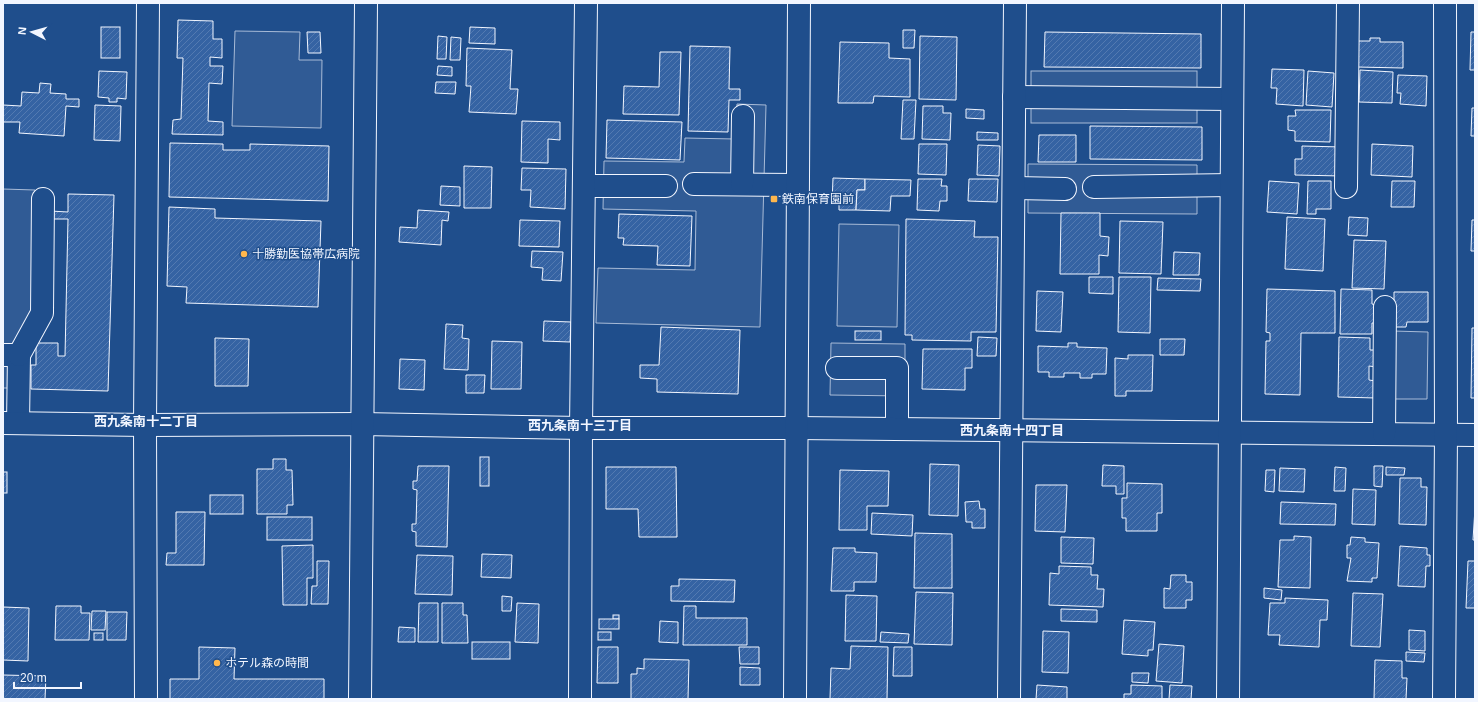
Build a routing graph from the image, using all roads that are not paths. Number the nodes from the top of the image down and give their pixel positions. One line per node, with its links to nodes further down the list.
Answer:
1 (148, 3): 28 (street)
2 (366, 3): 27 (street)
3 (586, 3): 16 (street)
4 (799, 3): 14 (street)
5 (1015, 3): 9 (street)
6 (1233, 3): 10 (street)
7 (1348, 3): 19 (street)
8 (1445, 3): 35 (street)
9 (1014, 97): 10 (street); 20 (street)
10 (1232, 99): 15 (street)
11 (743, 116): 13 (street)
12 (694, 184): 13 (street)
13 (742, 184): 14 (street)
14 (797, 185): 30 (street)
15 (1231, 185): 18 (street); 33 (street)
16 (584, 186): 17 (street); 29 (street)
17 (666, 186)
18 (1094, 187)
19 (1346, 187)
20 (1014, 188): 21 (street); 32 (street)
21 (1065, 189)
22 (43, 199): 24 (street)
23 (1385, 307): 34 (street)
24 (11, 355): 26 (street)
25 (837, 368): 31 (street)
26 (11, 423): 28 (street)
27 (362, 424): 28 (street); 29 (street); 38 (street)
28 (145, 425): 37 (street)
29 (581, 428): 30 (street); 39 (street)
30 (796, 428): 31 (street); 40 (street)
31 (897, 429): 32 (street)
32 (1012, 431): 33 (street); 41 (street)
33 (1229, 432): 34 (street); 42 (street)
34 (1384, 434): 35 (street)
35 (1446, 434): 36 (street); 43 (street)
36 (1475, 435)
37 (146, 699)
38 (360, 699)
39 (580, 699)
40 (795, 699)
41 (1009, 699)
42 (1228, 699)
43 (1444, 699)

